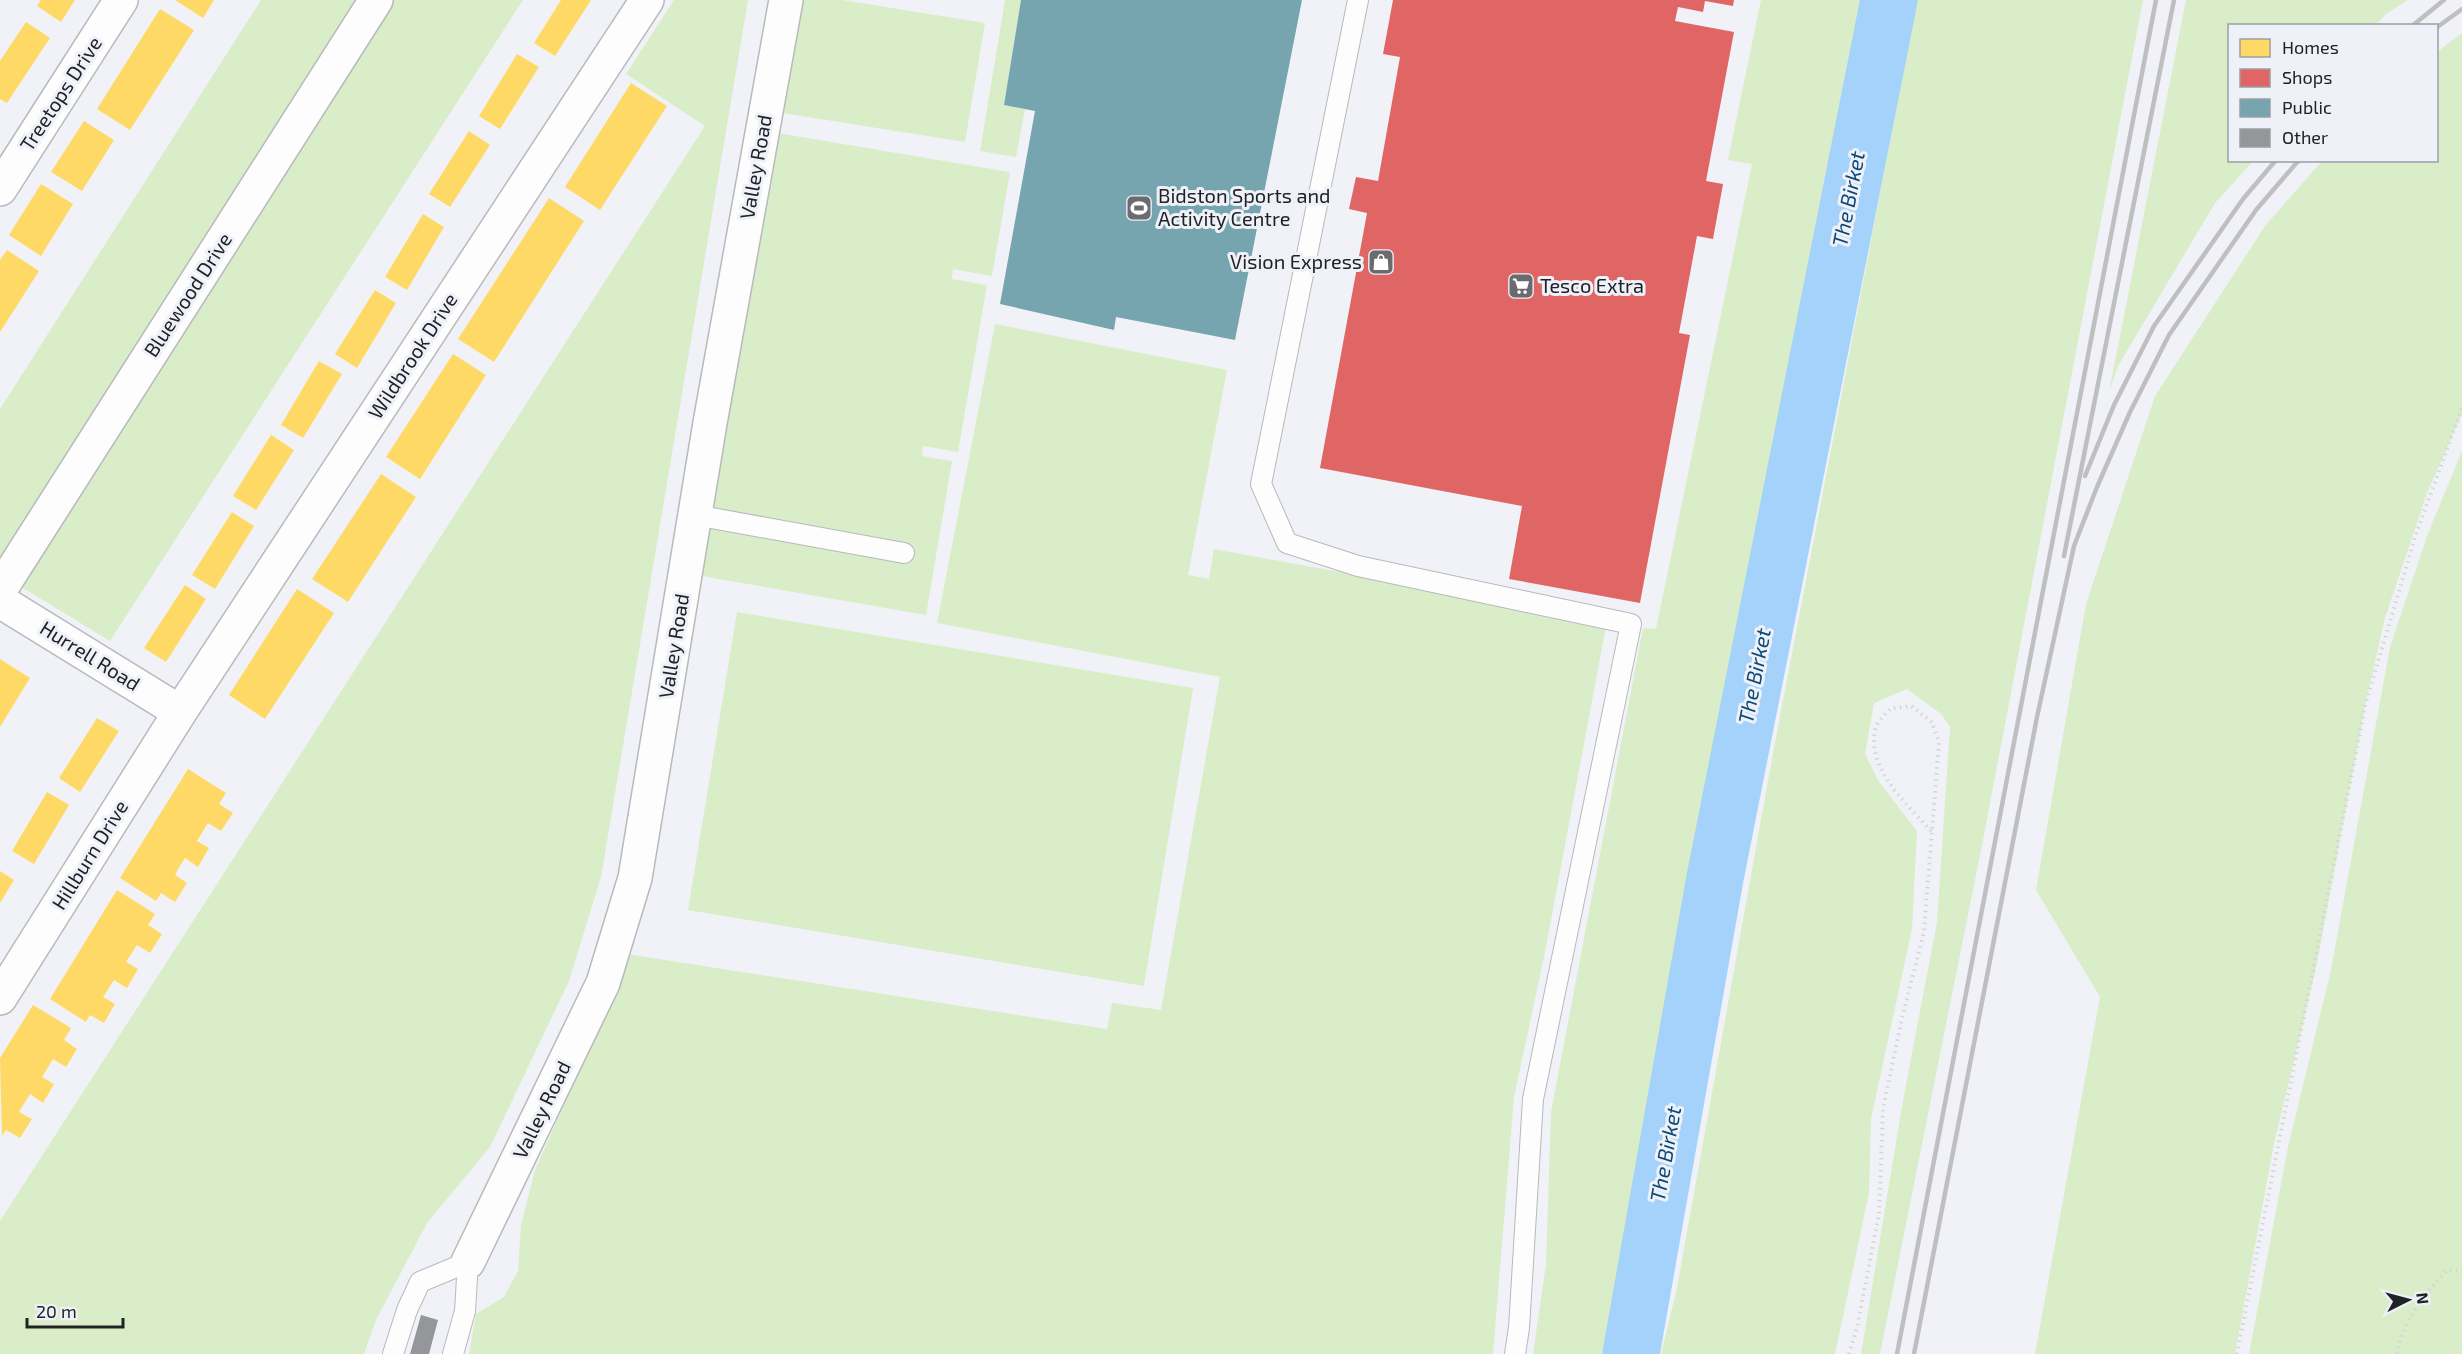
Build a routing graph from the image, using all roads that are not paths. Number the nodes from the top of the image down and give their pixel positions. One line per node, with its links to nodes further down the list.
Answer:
1 (121, 0): 6 (street, Treetops Drive)
2 (376, 0): 9 (street, Bluewood Drive)
3 (647, 0): 11 (street, Wildbrook Drive)
4 (786, 0): 7 (street, Valley Road)
5 (1358, 0): 16 (lane)
6 (0, 189)
7 (695, 515): 8 (lane); 13 (street, Valley Road)
8 (904, 553)
9 (0, 590)
10 (0, 601): 11 (street, Hurrell Road)
11 (180, 712): 12 (street, Hillburn Drive)
12 (0, 998)
13 (468, 1262): 14 (lane); 15 (lane)
14 (393, 1354)
15 (453, 1354)
16 (1515, 1354)

